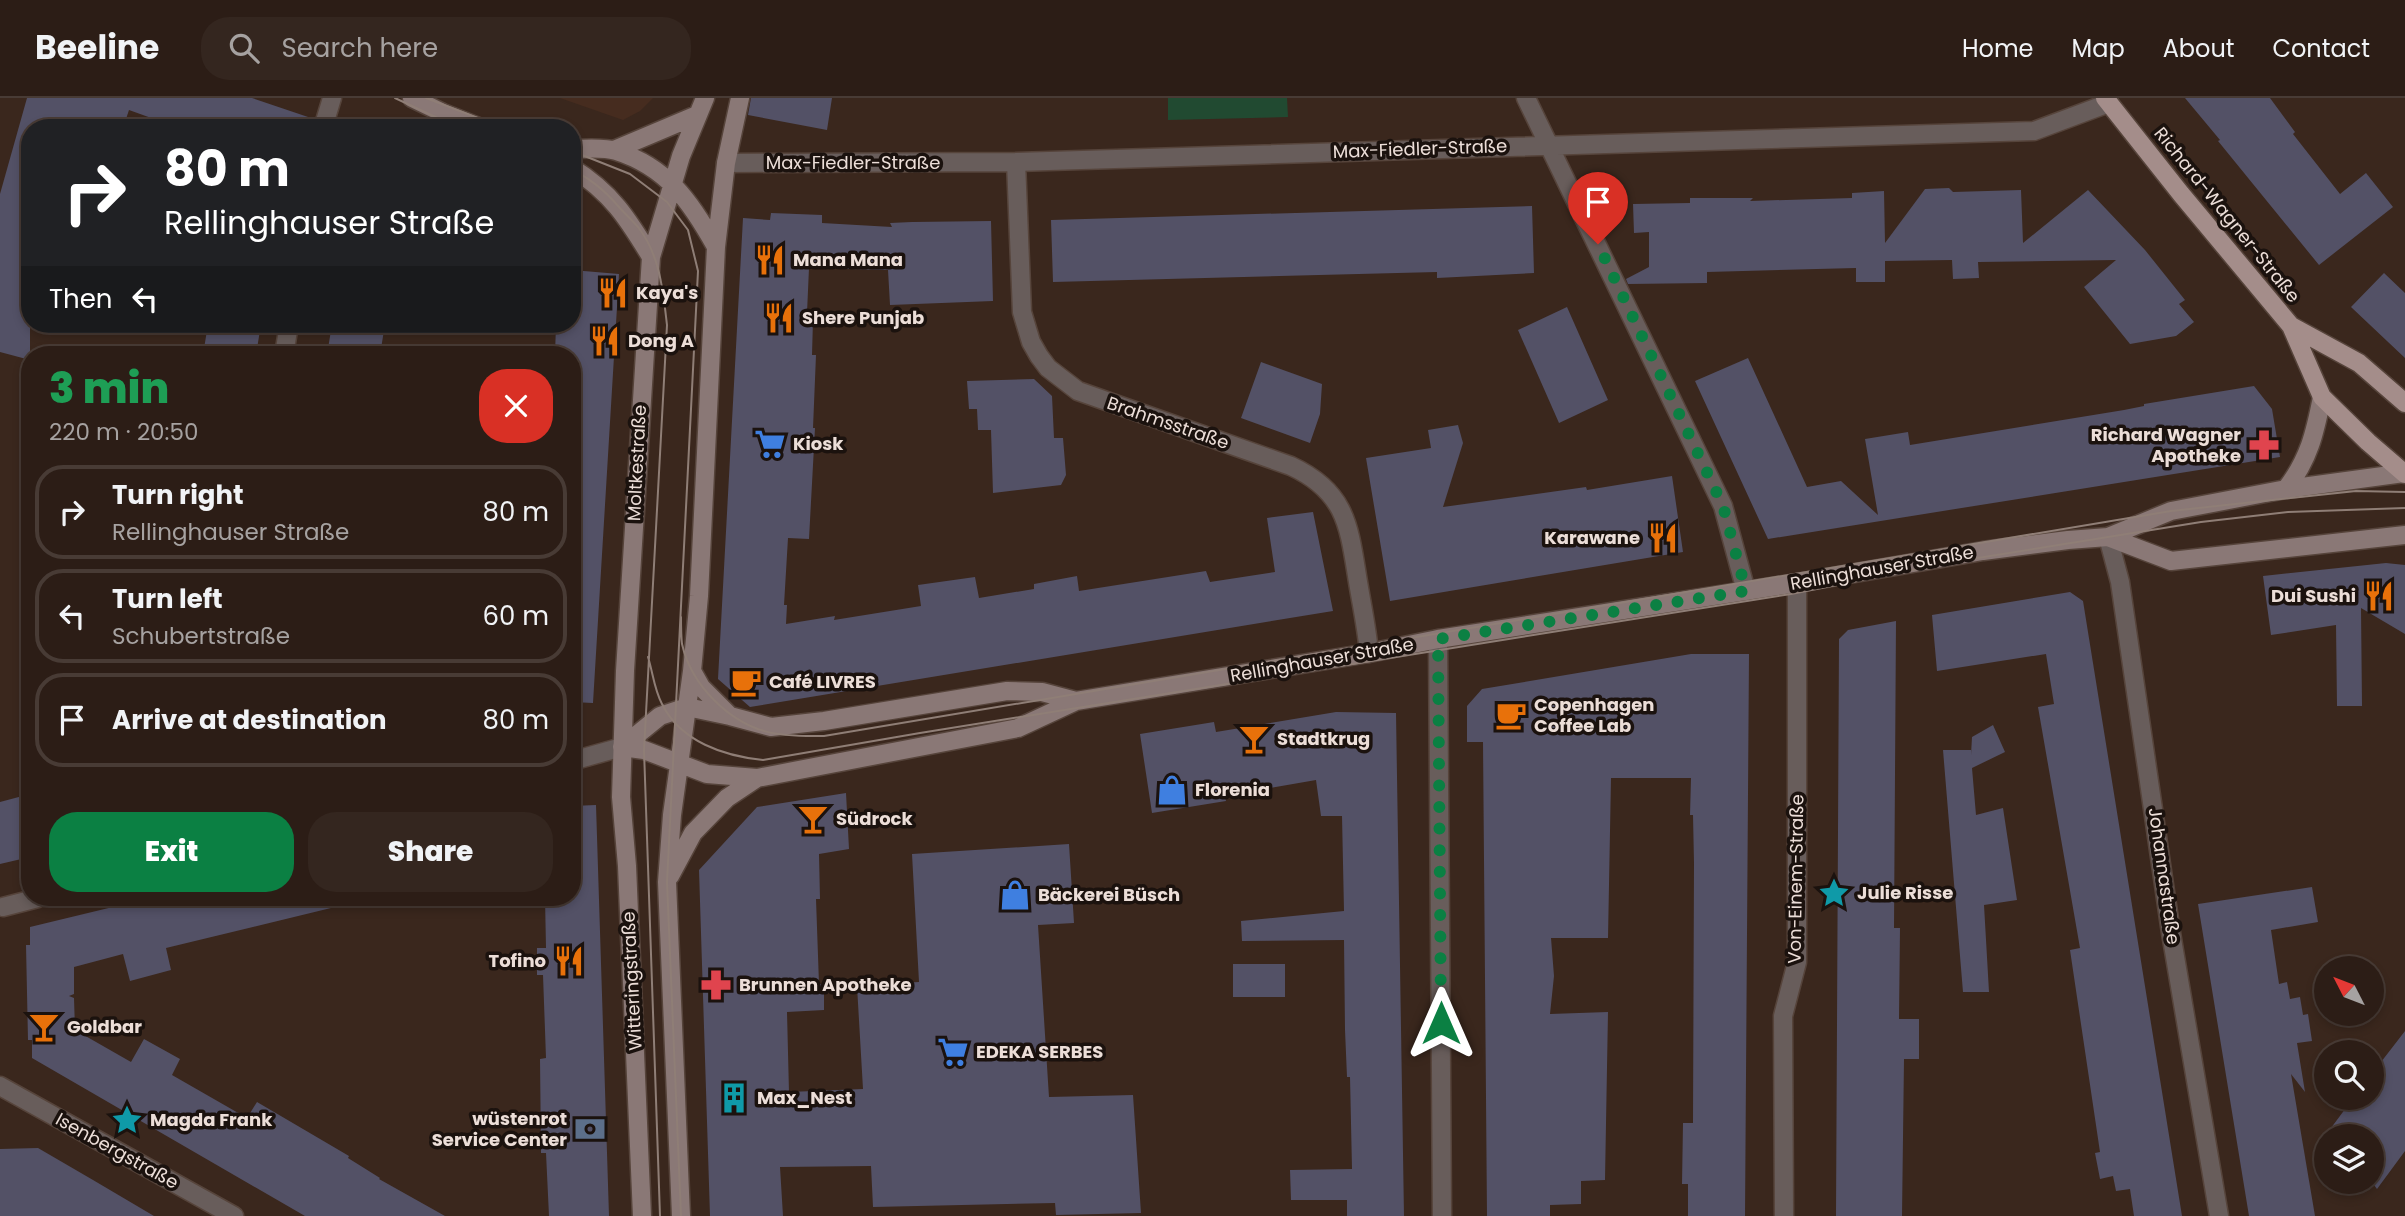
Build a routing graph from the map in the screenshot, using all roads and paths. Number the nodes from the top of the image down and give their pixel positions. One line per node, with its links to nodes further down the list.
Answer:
1 (332, 98): 8 (street)
2 (412, 98): 9 (street)
3 (705, 98): 7 (street, Moltkestraße)
4 (740, 98): 14 (street)
5 (1527, 98): 10 (street)
6 (2107, 100): 10 (street, Max-Fiedler-Straße); 19 (main road, Richard-Wagner-Straße)
7 (697, 115): 12 (street); 16 (street, Moltkestraße)
8 (326, 119)
9 (458, 119)
10 (1551, 145): 13 (street, Max-Fiedler-Straße); 27 (street)
11 (581, 149): 12 (street)
12 (614, 150): 16 (street)
13 (1016, 162): 14 (street, Max-Fiedler-Straße); 29 (street, Brahmsstraße)
14 (726, 163): 17 (street)
15 (581, 175): 18 (street)
16 (672, 183): 17 (street); 18 (street, Moltkestraße)
17 (716, 247): 30 (street)
18 (651, 257): 34 (street, Moltkestraße)
19 (2291, 326): 20 (main road, Richard-Wagner-Straße); 21 (main road, Richard-Wagner-Straße)
20 (2322, 397): 22 (main road, Richard-Wagner-Straße); 23 (street)
21 (2405, 403)
22 (2405, 473): 23 (street, Rellinghauser Straße)
23 (2286, 489): 25 (street, Rellinghauser Straße)
24 (2405, 535): 25 (street, Rellinghauser Straße)
25 (2108, 537): 26 (street, Rellinghauser Straße); 47 (street, Johannastraße)
26 (1797, 583): 27 (street, Rellinghauser Straße); 46 (street, Von-Einem-Straße)
27 (1746, 591): 28 (street, Rellinghauser Straße)
28 (1438, 639): 29 (street, Rellinghauser Straße); 45 (street)
29 (1369, 653): 31 (street, Rellinghauser Straße)
30 (692, 671): 32 (street); 33 (street, Rellinghauser Straße)
31 (1076, 701): 33 (street, Rellinghauser Straße); 37 (street, Rellinghauser Straße)
32 (687, 708): 33 (street, Rellinghauser Straße); 34 (street, Rellinghauser Straße); 36 (street)
33 (730, 716)
34 (622, 747): 35 (street, Rellinghauser Straße); 36 (street, Rellinghauser Straße); 43 (street, Witteringstraße)
35 (581, 758)
36 (678, 762): 37 (street, Rellinghauser Straße); 38 (street)
37 (758, 778): 38 (street)
38 (667, 882): 44 (street)
39 (21, 904): 40 (street)
40 (1, 910)
41 (0, 1086): 42 (street, Isenbergstraße)
42 (234, 1216)
43 (642, 1216)
44 (681, 1216)
45 (1442, 1216)
46 (1784, 1216)
47 (2219, 1216)

